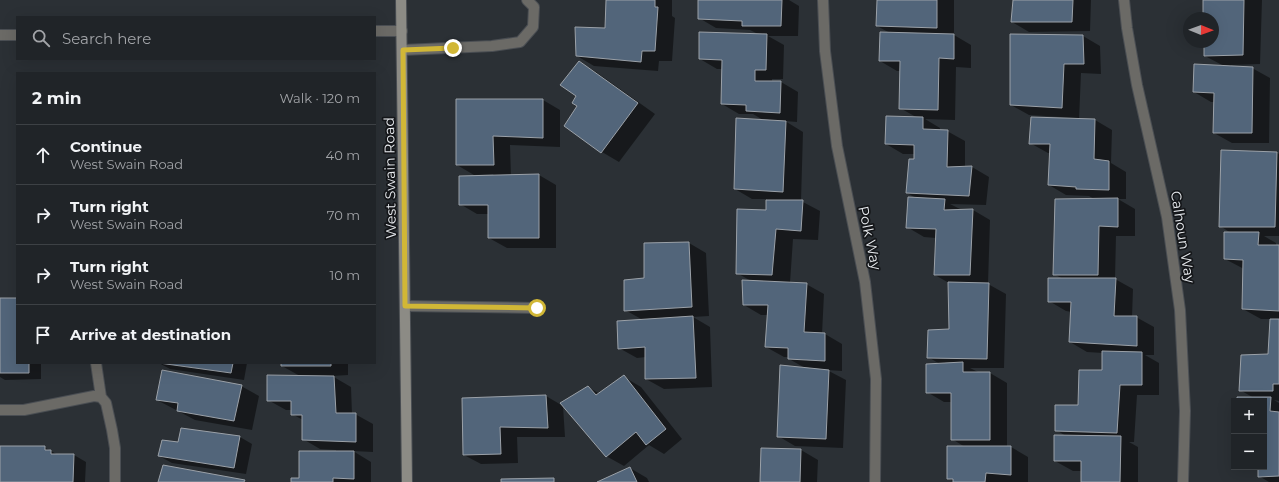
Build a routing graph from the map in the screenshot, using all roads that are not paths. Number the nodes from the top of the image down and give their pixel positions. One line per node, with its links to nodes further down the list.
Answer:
1 (401, 0): 6 (street, West Swain Road)
2 (527, 0): 9 (street)
3 (823, 0): 17 (street, Polk Way)
4 (1124, 0): 18 (street, Calhoun Way)
5 (376, 31): 6 (street)
6 (402, 31): 9 (street, West Swain Road)
7 (0, 35): 8 (street)
8 (16, 35)
9 (403, 50): 10 (street, West Swain Road)
10 (405, 306): 11 (street); 16 (street, West Swain Road)
11 (537, 308)
12 (96, 364): 13 (street)
13 (101, 397): 14 (street); 15 (street)
14 (0, 410)
15 (115, 482)
16 (407, 482)
17 (875, 482)
18 (1183, 482)

